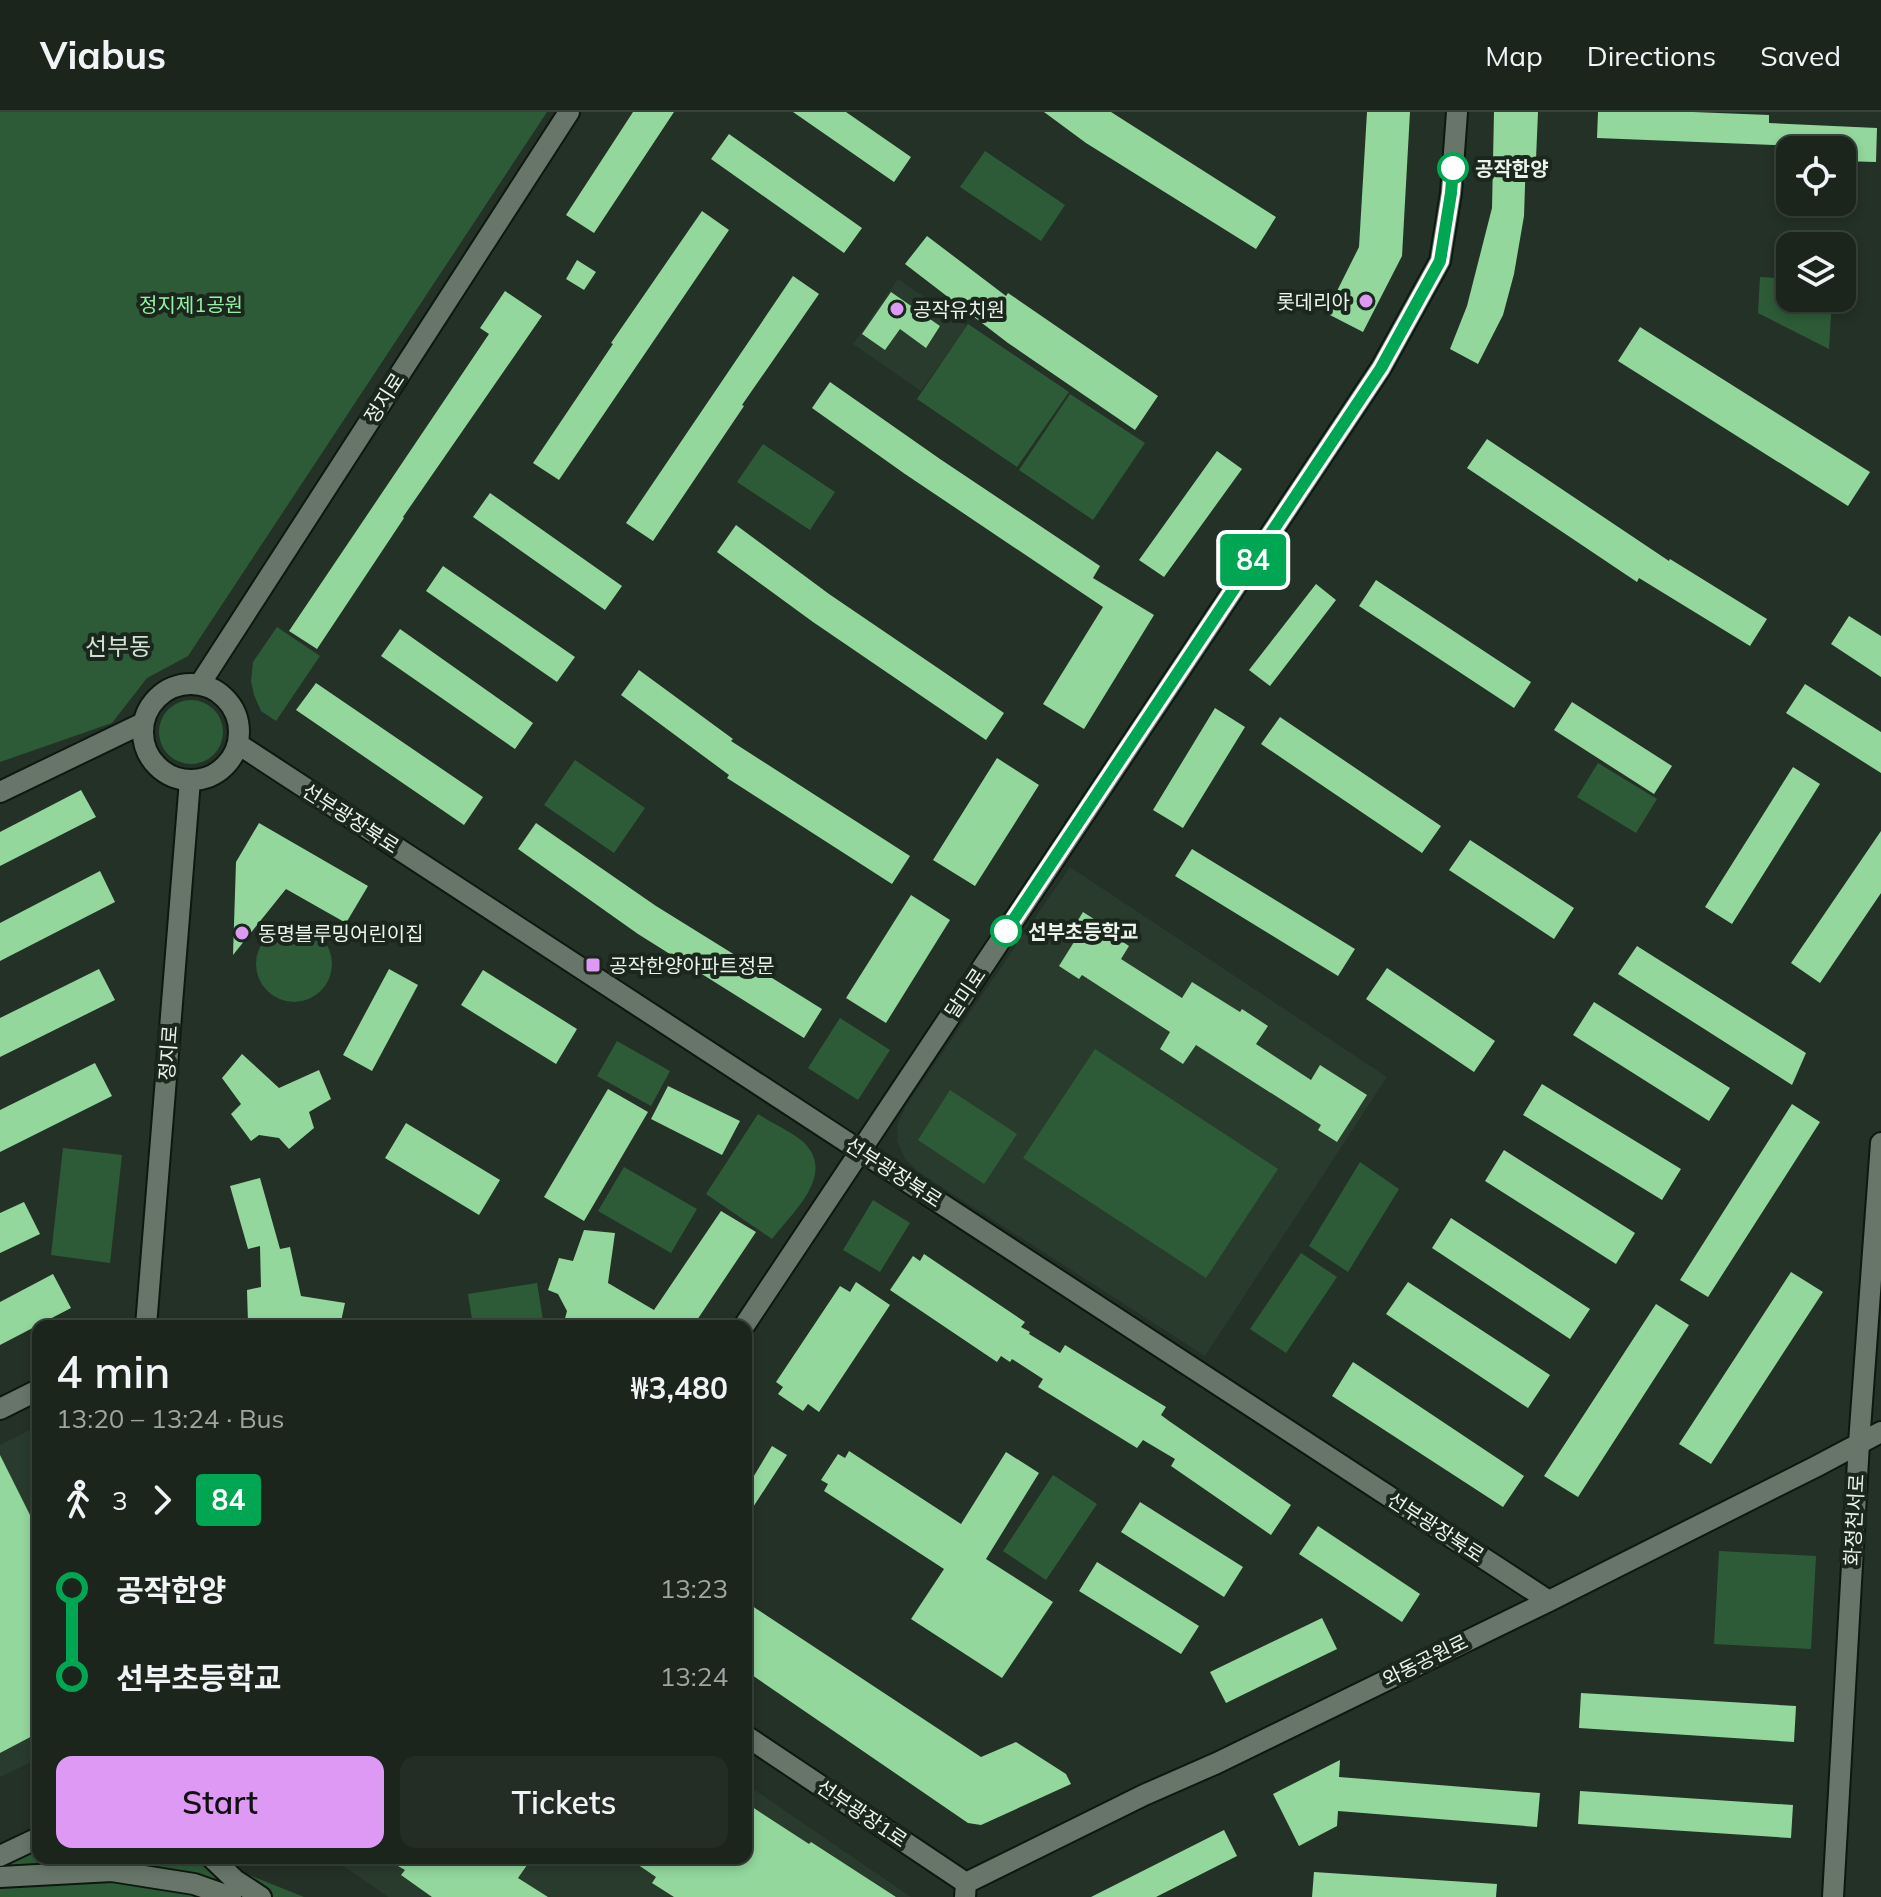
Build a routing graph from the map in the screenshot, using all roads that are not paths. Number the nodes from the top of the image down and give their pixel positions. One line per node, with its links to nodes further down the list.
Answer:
1 (569, 112): 3 (street, 정지로)
2 (1457, 112): 9 (street, 달미로)
3 (200, 684): 4 (street); 5 (street)
4 (143, 723): 6 (street); 7 (street)
5 (238, 744): 6 (street); 9 (street, 선부광장북로)
6 (190, 780): 10 (street, 정지로)
7 (0, 792)
8 (1881, 1143): 15 (street, 화정천서로)
9 (860, 1150): 11 (street, 달미로); 16 (street, 선부광장북로)
10 (146, 1320)
11 (748, 1320)
12 (32, 1395): 13 (street)
13 (0, 1409)
14 (1881, 1432): 15 (street, 와동공원로)
15 (1859, 1443): 16 (street, 와동공원로); 25 (street, 화정천서로)
16 (1549, 1601): 22 (street, 와동공원로)
17 (752, 1740): 22 (street, 선부광장1로)
18 (32, 1841): 19 (street)
19 (0, 1856)
20 (218, 1864): 24 (street)
21 (0, 1877): 23 (street)
22 (966, 1890)
23 (231, 1897)
24 (261, 1897)
25 (1833, 1897)

